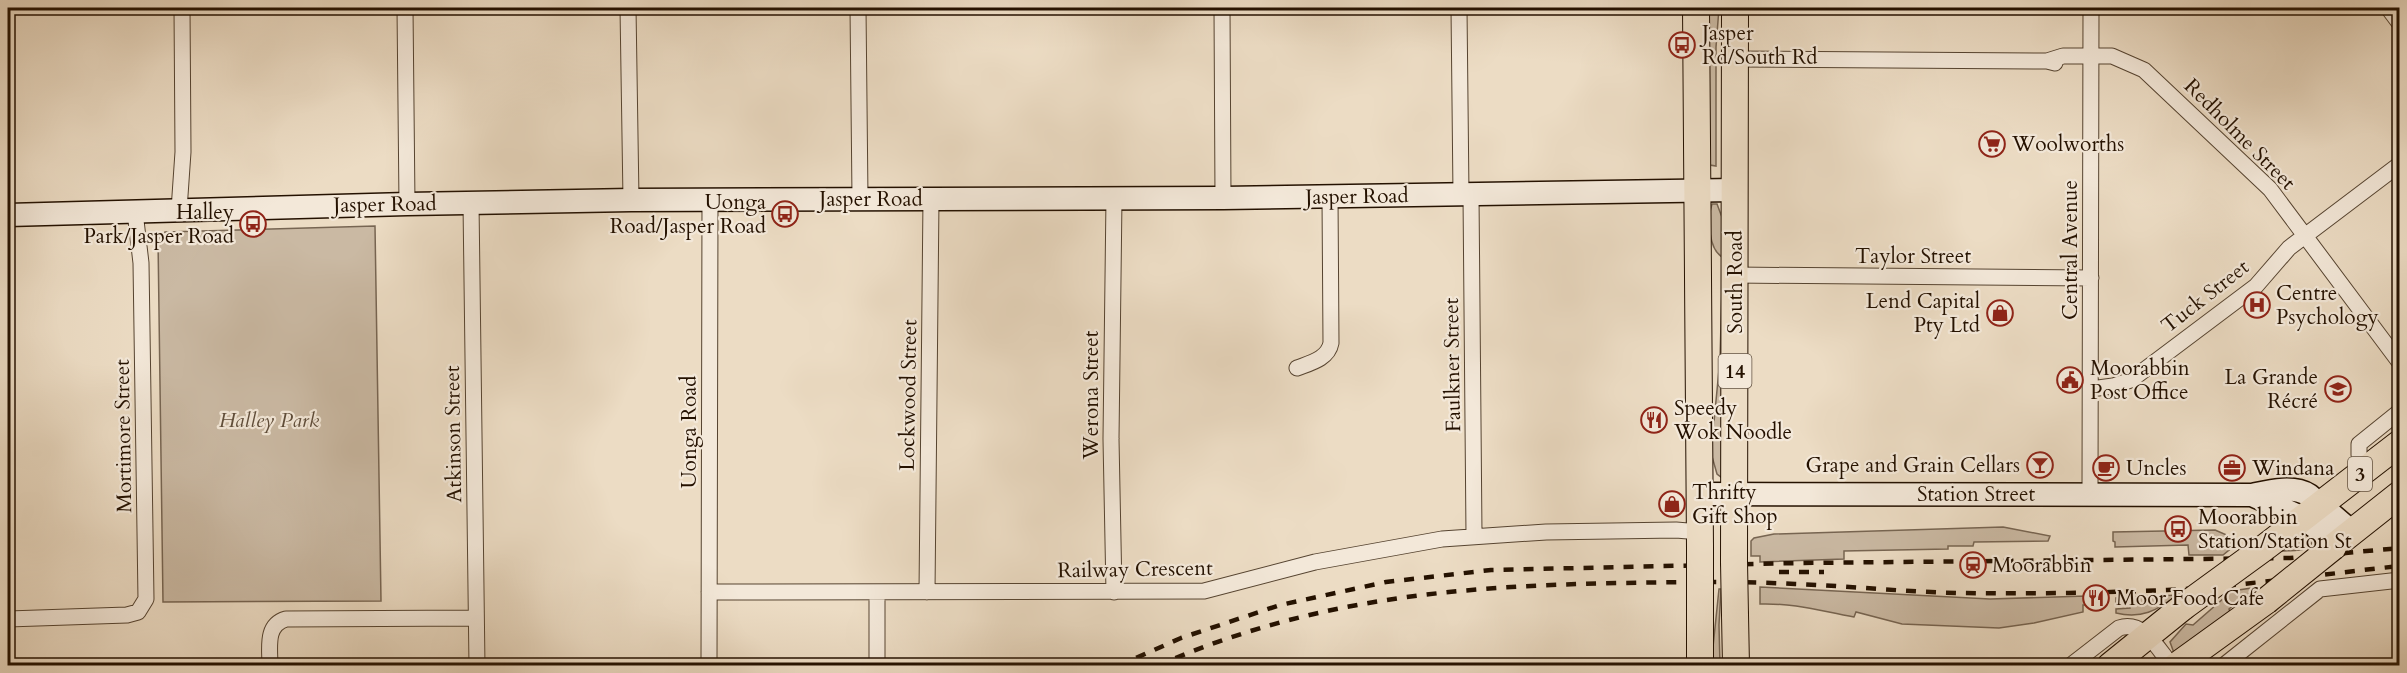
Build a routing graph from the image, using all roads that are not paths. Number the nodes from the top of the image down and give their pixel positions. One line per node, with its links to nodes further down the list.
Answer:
1 (182, 8): 27 (street)
2 (405, 8): 26 (street)
3 (628, 8): 24 (street)
4 (858, 8): 19 (street)
5 (1222, 8): 21 (street)
6 (1459, 8): 17 (street, Faulkner Street)
7 (1696, 8): 16 (highway, South Road / 14)
8 (1735, 8): 12 (highway, South Road / 14)
9 (2091, 8): 13 (street, Central Avenue)
10 (2388, 8): 11 (street)
11 (2400, 24)
12 (1735, 59): 13 (street, Redholme Street); 15 (highway, South Road / 14)
13 (2091, 61): 30 (street, Redholme Street); 32 (street, Central Avenue)
14 (2400, 164): 30 (street, Tuck Street)
15 (1734, 190): 16 (main road, Jasper Road); 31 (highway, South Road / 14)
16 (1697, 191): 17 (main road, Jasper Road); 39 (highway, South Road / 14)
17 (1466, 195): 18 (main road, Jasper Road); 44 (street, Faulkner Street)
18 (1330, 197): 21 (main road, Jasper Road); 34 (street)
19 (860, 198): 22 (main road, Jasper Road); 23 (main road, Jasper Road)
20 (1114, 198): 21 (main road, Jasper Road); 23 (main road, Jasper Road); 51 (street, Werona Street)
21 (1223, 198)
22 (710, 199): 24 (main road, Jasper Road); 48 (street, Uonga Road)
23 (931, 199): 50 (street, Lockwood Street)
24 (631, 200): 25 (main road, Jasper Road)
25 (471, 202): 26 (main road, Jasper Road); 52 (street, Atkinson Street)
26 (406, 204): 27 (main road, Jasper Road)
27 (184, 210): 28 (main road, Jasper Road)
28 (142, 211): 29 (main road, Jasper Road); 53 (street, Mortimore Street)
29 (8, 215)
30 (2305, 237): 33 (street, Redholme Street); 35 (street, Tuck Street)
31 (1735, 275): 32 (street, Taylor Street); 40 (highway, South Road / 14)
32 (2091, 278): 35 (street, Central Avenue)
33 (2400, 363)
34 (1297, 368)
35 (2091, 389): 41 (street, Central Avenue)
36 (2400, 411): 38 (street)
37 (2400, 443): 38 (highway, 3)
38 (2368, 468): 42 (highway); 43 (highway, 3)
39 (1700, 494): 40 (main road, Station Street); 45 (highway, South Road / 14)
40 (1734, 494): 41 (main road, Station Street); 60 (highway, South Road / 14, bridge)
41 (2090, 494): 43 (main road, Station Street)
42 (2396, 496): 46 (highway, 3)
43 (2312, 511): 46 (main road, Station Street); 54 (highway, 3, bridge)
44 (1474, 535): 45 (street, Railway Crescent); 51 (street, Railway Crescent)
45 (1692, 536): 59 (highway, South Road / 14, bridge)
46 (2341, 541): 64 (highway, 3, bridge)
47 (2400, 580): 65 (street)
48 (709, 592): 49 (street, Railway Crescent); 57 (street, Uonga Road)
49 (877, 592): 50 (street, Railway Crescent); 58 (street)
50 (927, 592): 51 (street, Railway Crescent)
51 (1114, 592)
52 (476, 618): 55 (street); 56 (street, Atkinson Street)
53 (8, 619)
54 (2147, 635): 61 (street); 62 (highway, 3); 63 (street)
55 (270, 666)
56 (477, 666)
57 (709, 666)
58 (877, 666)
59 (1700, 666)
60 (1736, 666)
61 (2070, 666)
62 (2110, 666)
63 (2172, 666)
64 (2176, 666)
65 (2223, 666)

